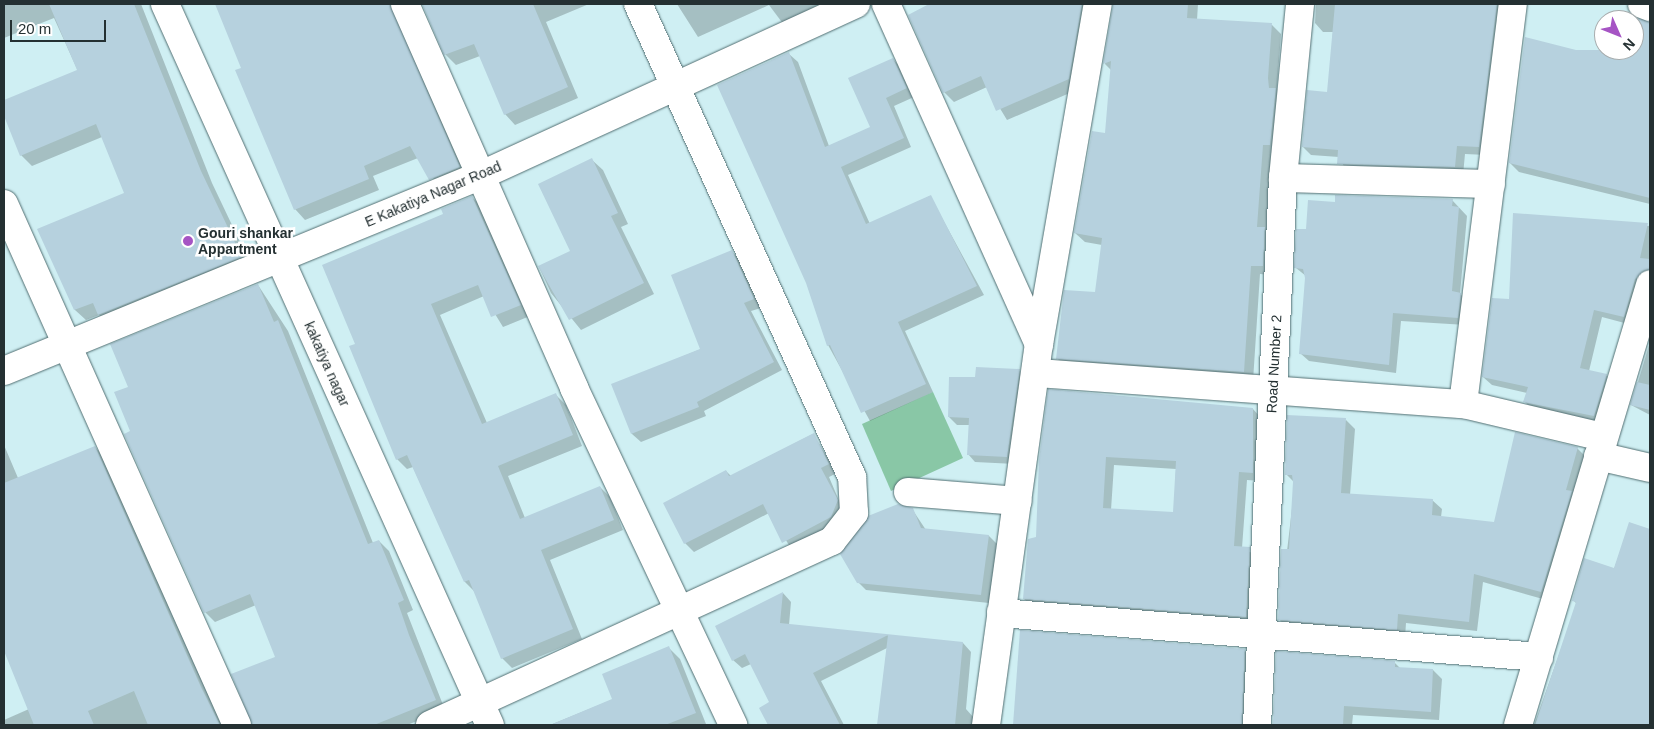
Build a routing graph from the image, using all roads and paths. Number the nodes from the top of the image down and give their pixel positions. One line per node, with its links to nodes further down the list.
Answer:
1 (165, 4): 16 (street, kakatiya nagar)
2 (406, 4): 12 (street)
3 (638, 4): 11 (street)
4 (856, 4): 11 (street, E Kakatiya Nagar Road)
5 (886, 4): 18 (street)
6 (1098, 4): 18 (street)
7 (1300, 4): 13 (street, Road Number 2)
8 (1513, 4): 14 (street)
9 (1642, 4): 10 (street)
10 (1650, 7)
11 (674, 89): 12 (street, E Kakatiya Nagar Road); 28 (street)
12 (484, 174): 16 (street, E Kakatiya Nagar Road); 28 (street)
13 (1283, 178): 14 (street); 22 (street, Road Number 2)
14 (1491, 184): 23 (street)
15 (4, 204): 19 (street)
16 (279, 258): 19 (street, E Kakatiya Nagar Road); 32 (street, kakatiya nagar)
17 (1650, 284): 24 (street)
18 (1040, 344): 21 (street)
19 (68, 345): 20 (street, E Kakatiya Nagar Road); 33 (street)
20 (4, 372)
21 (1038, 372): 22 (street); 27 (street)
22 (1272, 392): 23 (street); 30 (street, Road Number 2)
23 (1463, 404): 24 (street)
24 (1601, 447): 25 (street); 31 (street)
25 (1650, 468)
26 (908, 492): 27 (street)
27 (1018, 501): 29 (street)
28 (680, 610): 32 (street); 35 (street)
29 (1002, 613): 30 (street); 36 (street)
30 (1261, 632): 31 (street); 37 (street, Road Number 2)
31 (1538, 657): 38 (street)
32 (485, 715): 34 (street)
33 (237, 725)
34 (430, 725)
35 (733, 725)
36 (986, 725)
37 (1257, 725)
38 (1518, 725)

